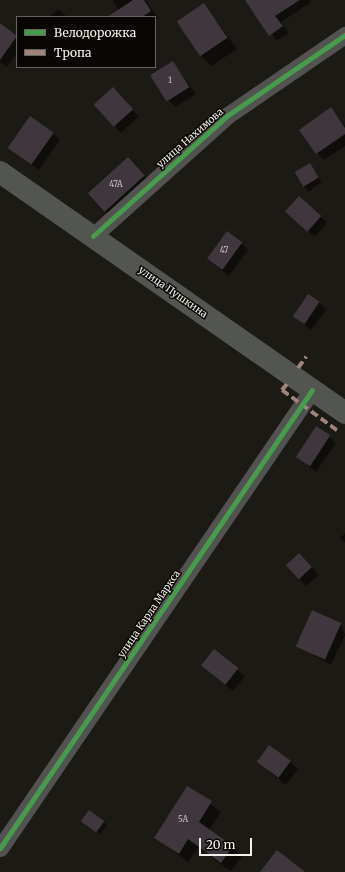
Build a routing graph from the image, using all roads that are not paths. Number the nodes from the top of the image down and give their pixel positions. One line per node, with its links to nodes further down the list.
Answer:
1 (345, 35): 3 (street, улица Нахимова)
2 (0, 172): 3 (main road, улица Пушкина)
3 (93, 236): 4 (main road, улица Пушкина)
4 (312, 390): 5 (main road, улица Пушкина); 6 (street, улица Карла Маркса)
5 (345, 413)
6 (0, 848)

